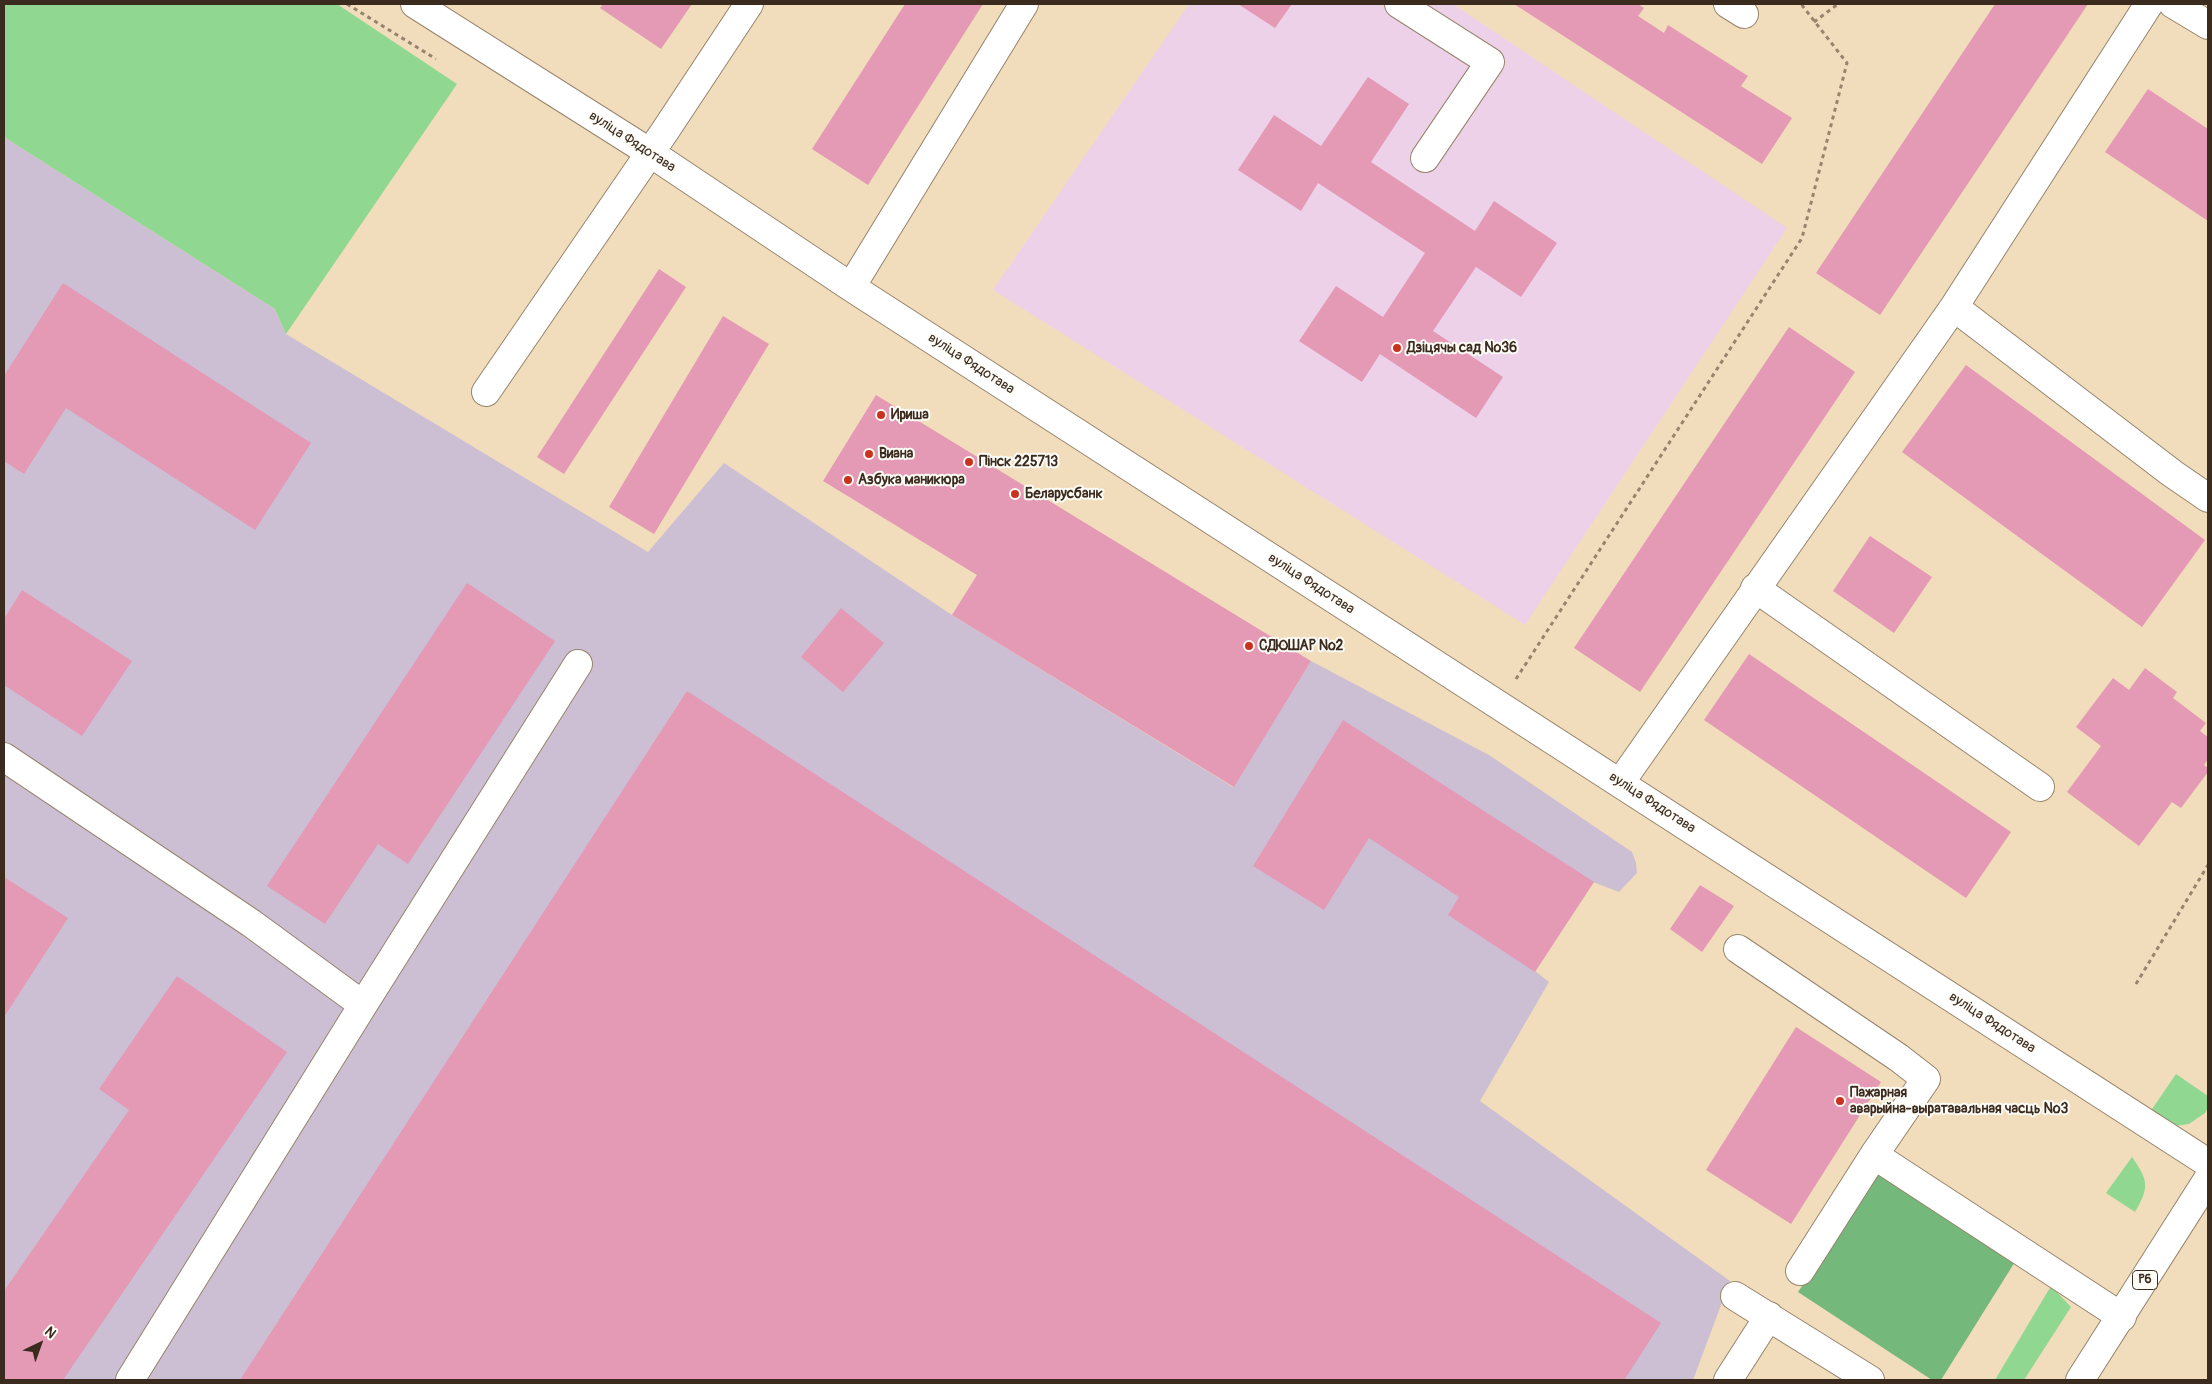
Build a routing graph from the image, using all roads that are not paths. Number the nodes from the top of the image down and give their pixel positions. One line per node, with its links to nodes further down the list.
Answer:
1 (415, 4): 8 (street, вуліца Фядотава)
2 (749, 4): 8 (street)
3 (1024, 4): 10 (street)
4 (1399, 4): 9 (street)
5 (2149, 4): 11 (street)
6 (2172, 4): 7 (street)
7 (2208, 25)
8 (649, 152): 10 (street, вуліца Фядотава); 12 (street)
9 (1425, 158)
10 (851, 287): 17 (street, вуліца Фядотава)
11 (1954, 307): 13 (street); 14 (street)
12 (486, 392)
13 (2208, 498)
14 (1755, 588): 17 (street); 18 (street)
15 (578, 664): 20 (street)
16 (4, 757): 20 (street)
17 (1620, 783): 22 (street, вуліца Фядотава)
18 (2040, 787)
19 (1738, 949): 21 (street)
20 (363, 1005): 28 (street)
21 (1874, 1155): 24 (street); 27 (street)
22 (2208, 1163)
23 (2208, 1179): 27 (street, Р6)
24 (1800, 1271)
25 (1735, 1296): 26 (street)
26 (1769, 1316): 29 (street); 30 (street)
27 (2122, 1317): 31 (street, Р6)
28 (130, 1380)
29 (1728, 1380)
30 (1870, 1380)
31 (2080, 1380)

